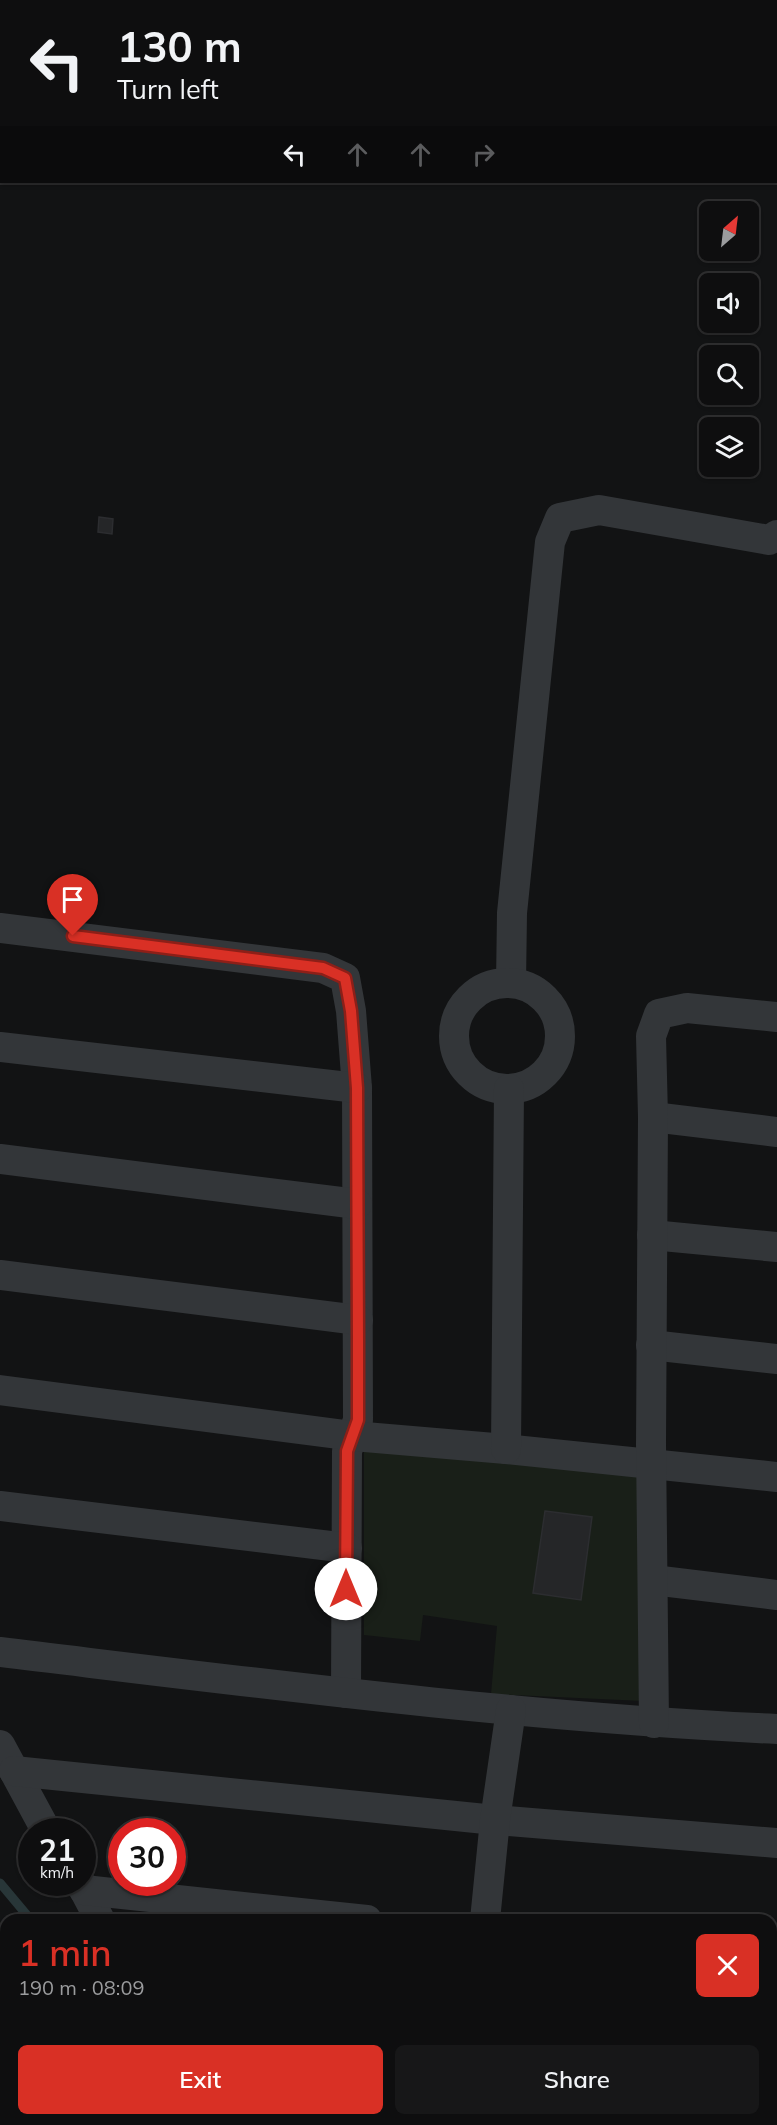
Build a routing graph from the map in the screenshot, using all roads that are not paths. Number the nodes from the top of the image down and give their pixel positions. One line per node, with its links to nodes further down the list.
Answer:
1 (777, 535): 3 (street)
2 (0, 928): 6 (street)
3 (511, 983): 7 (street); 7 (street)
4 (777, 1017): 8 (street)
5 (0, 1047): 6 (street)
6 (357, 1088): 11 (street)
7 (509, 1089): 20 (street)
8 (653, 1117): 9 (street); 12 (street)
9 (777, 1131)
10 (0, 1160): 11 (street)
11 (357, 1204): 15 (street)
12 (652, 1234): 13 (street); 16 (street)
13 (777, 1247)
14 (0, 1275): 15 (street)
15 (357, 1320): 19 (street)
16 (651, 1345): 17 (street); 21 (street)
17 (777, 1359)
18 (0, 1390): 19 (street)
19 (353, 1436): 20 (street); 24 (street)
20 (506, 1449): 21 (street)
21 (652, 1463): 22 (street); 25 (street)
22 (777, 1477)
23 (0, 1506): 24 (street)
24 (347, 1548): 28 (street)
25 (653, 1580): 26 (street); 30 (street)
26 (777, 1595)
27 (0, 1652): 28 (street)
28 (346, 1694): 29 (street)
29 (511, 1710): 30 (street); 35 (street)
30 (654, 1723): 31 (street)
31 (777, 1729)
32 (0, 1745): 33 (street)
33 (14, 1771): 34 (street); 35 (street)
34 (40, 1818)
35 (495, 1820): 36 (street); 41 (street)
36 (777, 1843)
37 (96, 1888): 40 (street)
38 (87, 1896): 39 (street)
39 (97, 1914)
40 (317, 1914)
41 (486, 1914)

